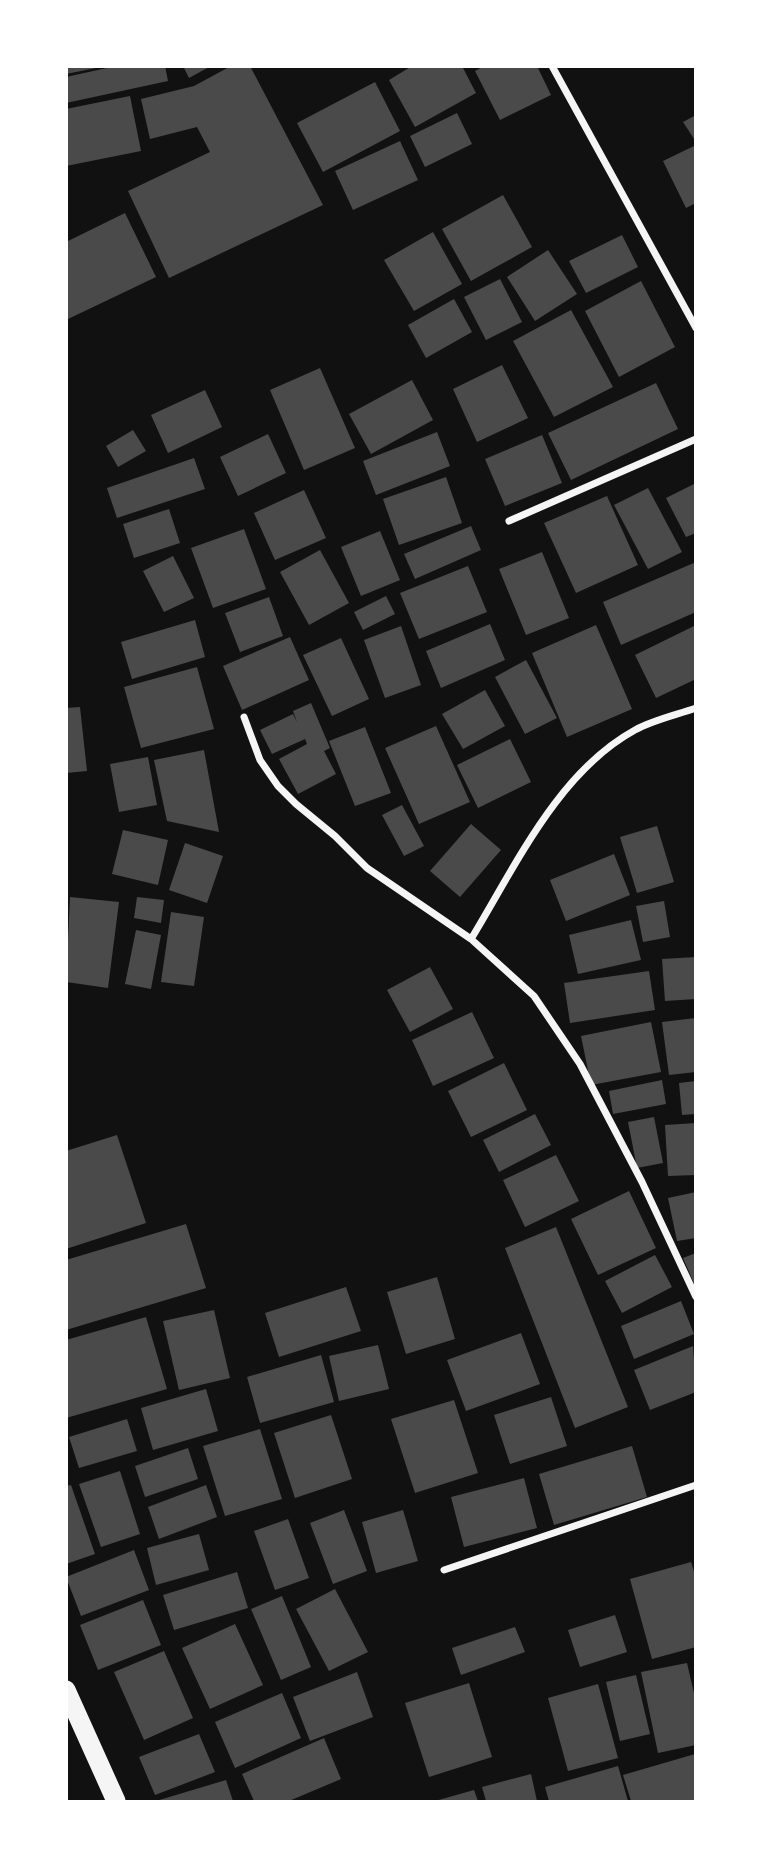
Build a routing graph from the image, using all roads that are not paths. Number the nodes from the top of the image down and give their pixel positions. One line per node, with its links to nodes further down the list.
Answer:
1 (552, 66): 2 (street)
2 (695, 328)
3 (695, 439): 4 (street)
4 (509, 521)
5 (695, 708): 7 (street)
6 (244, 716): 7 (street)
7 (471, 939): 8 (street)
8 (695, 1297)
9 (695, 1485): 10 (street)
10 (444, 1570)
11 (66, 1690): 12 (highway)
12 (116, 1801)

